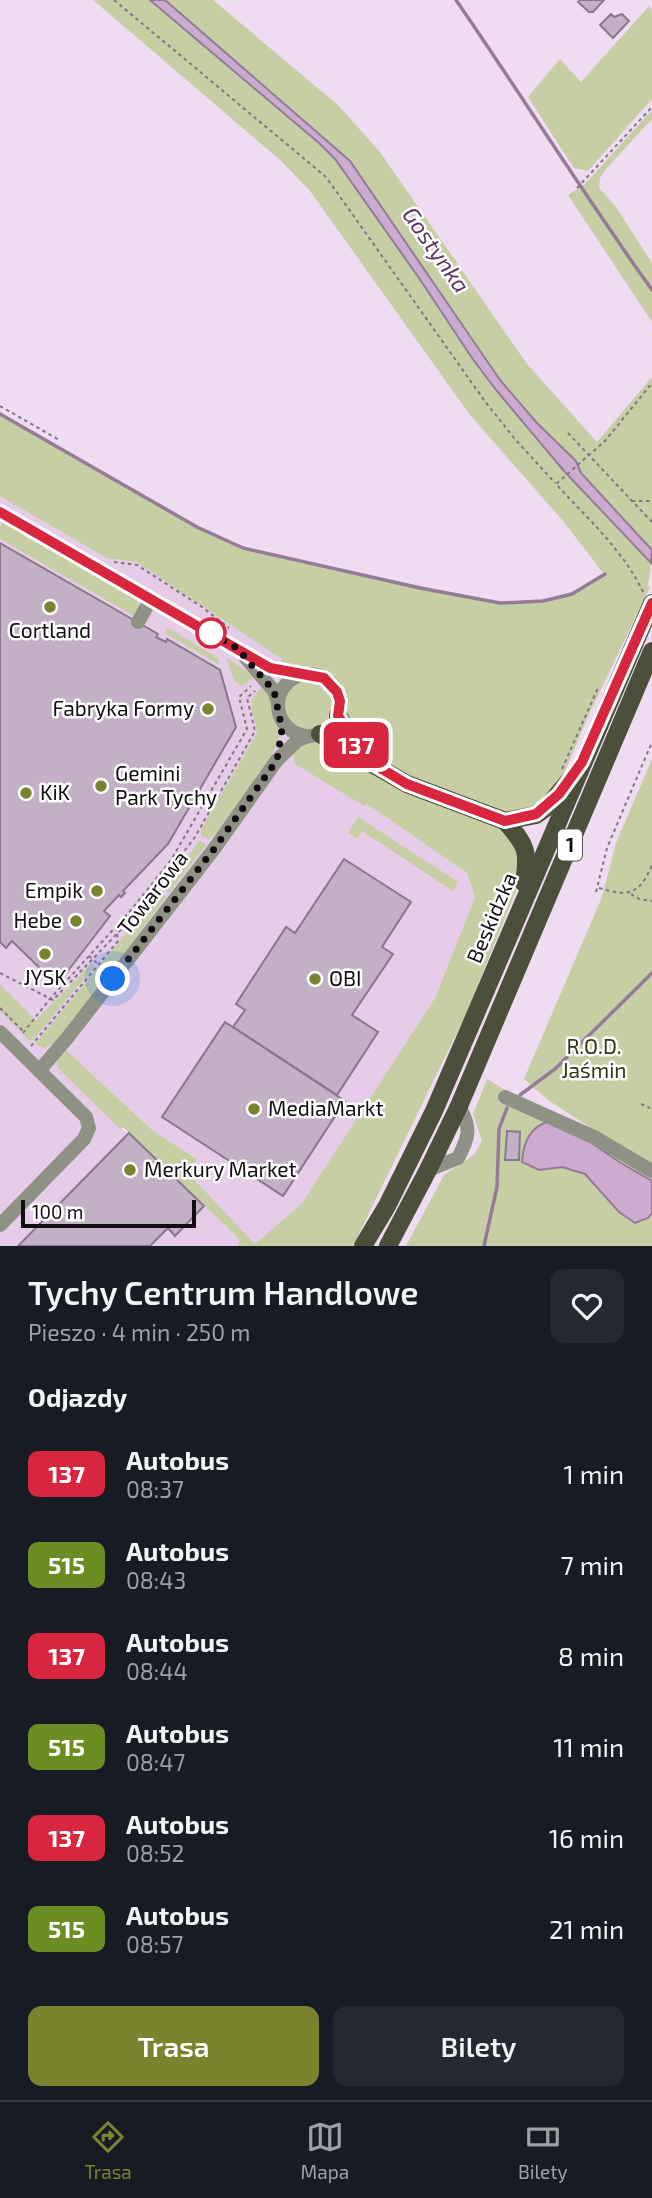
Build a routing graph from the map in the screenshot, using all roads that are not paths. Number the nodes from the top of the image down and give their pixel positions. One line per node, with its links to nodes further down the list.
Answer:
1 (0, 512): 3 (street, Towarowa)
2 (646, 598): 14 (main road, Beskidzka / 1)
3 (151, 599): 4 (street); 5 (street, Towarowa)
4 (138, 622)
5 (237, 648): 7 (street, Towarowa); 9 (street, Towarowa)
6 (652, 651): 8 (main road, Beskidzka / 1)
7 (304, 674): 9 (street); 10 (street)
8 (646, 678): 23 (main road, Beskidzka / 1)
9 (278, 707): 11 (street); 12 (street, Towarowa)
10 (338, 716): 11 (street); 13 (main road)
11 (314, 735): 12 (street, Towarowa); 13 (main road)
12 (277, 760): 18 (street, Towarowa)
13 (370, 762): 15 (main road)
14 (582, 762): 15 (main road); 16 (main road, Beskidzka / 1)
15 (505, 821): 16 (main road)
16 (520, 913): 22 (main road, Beskidzka / 1)
17 (0, 1032): 18 (street)
18 (39, 1070): 21 (street)
19 (505, 1097): 20 (street)
20 (652, 1171)
21 (0, 1225)
22 (363, 1246)
23 (390, 1246)

